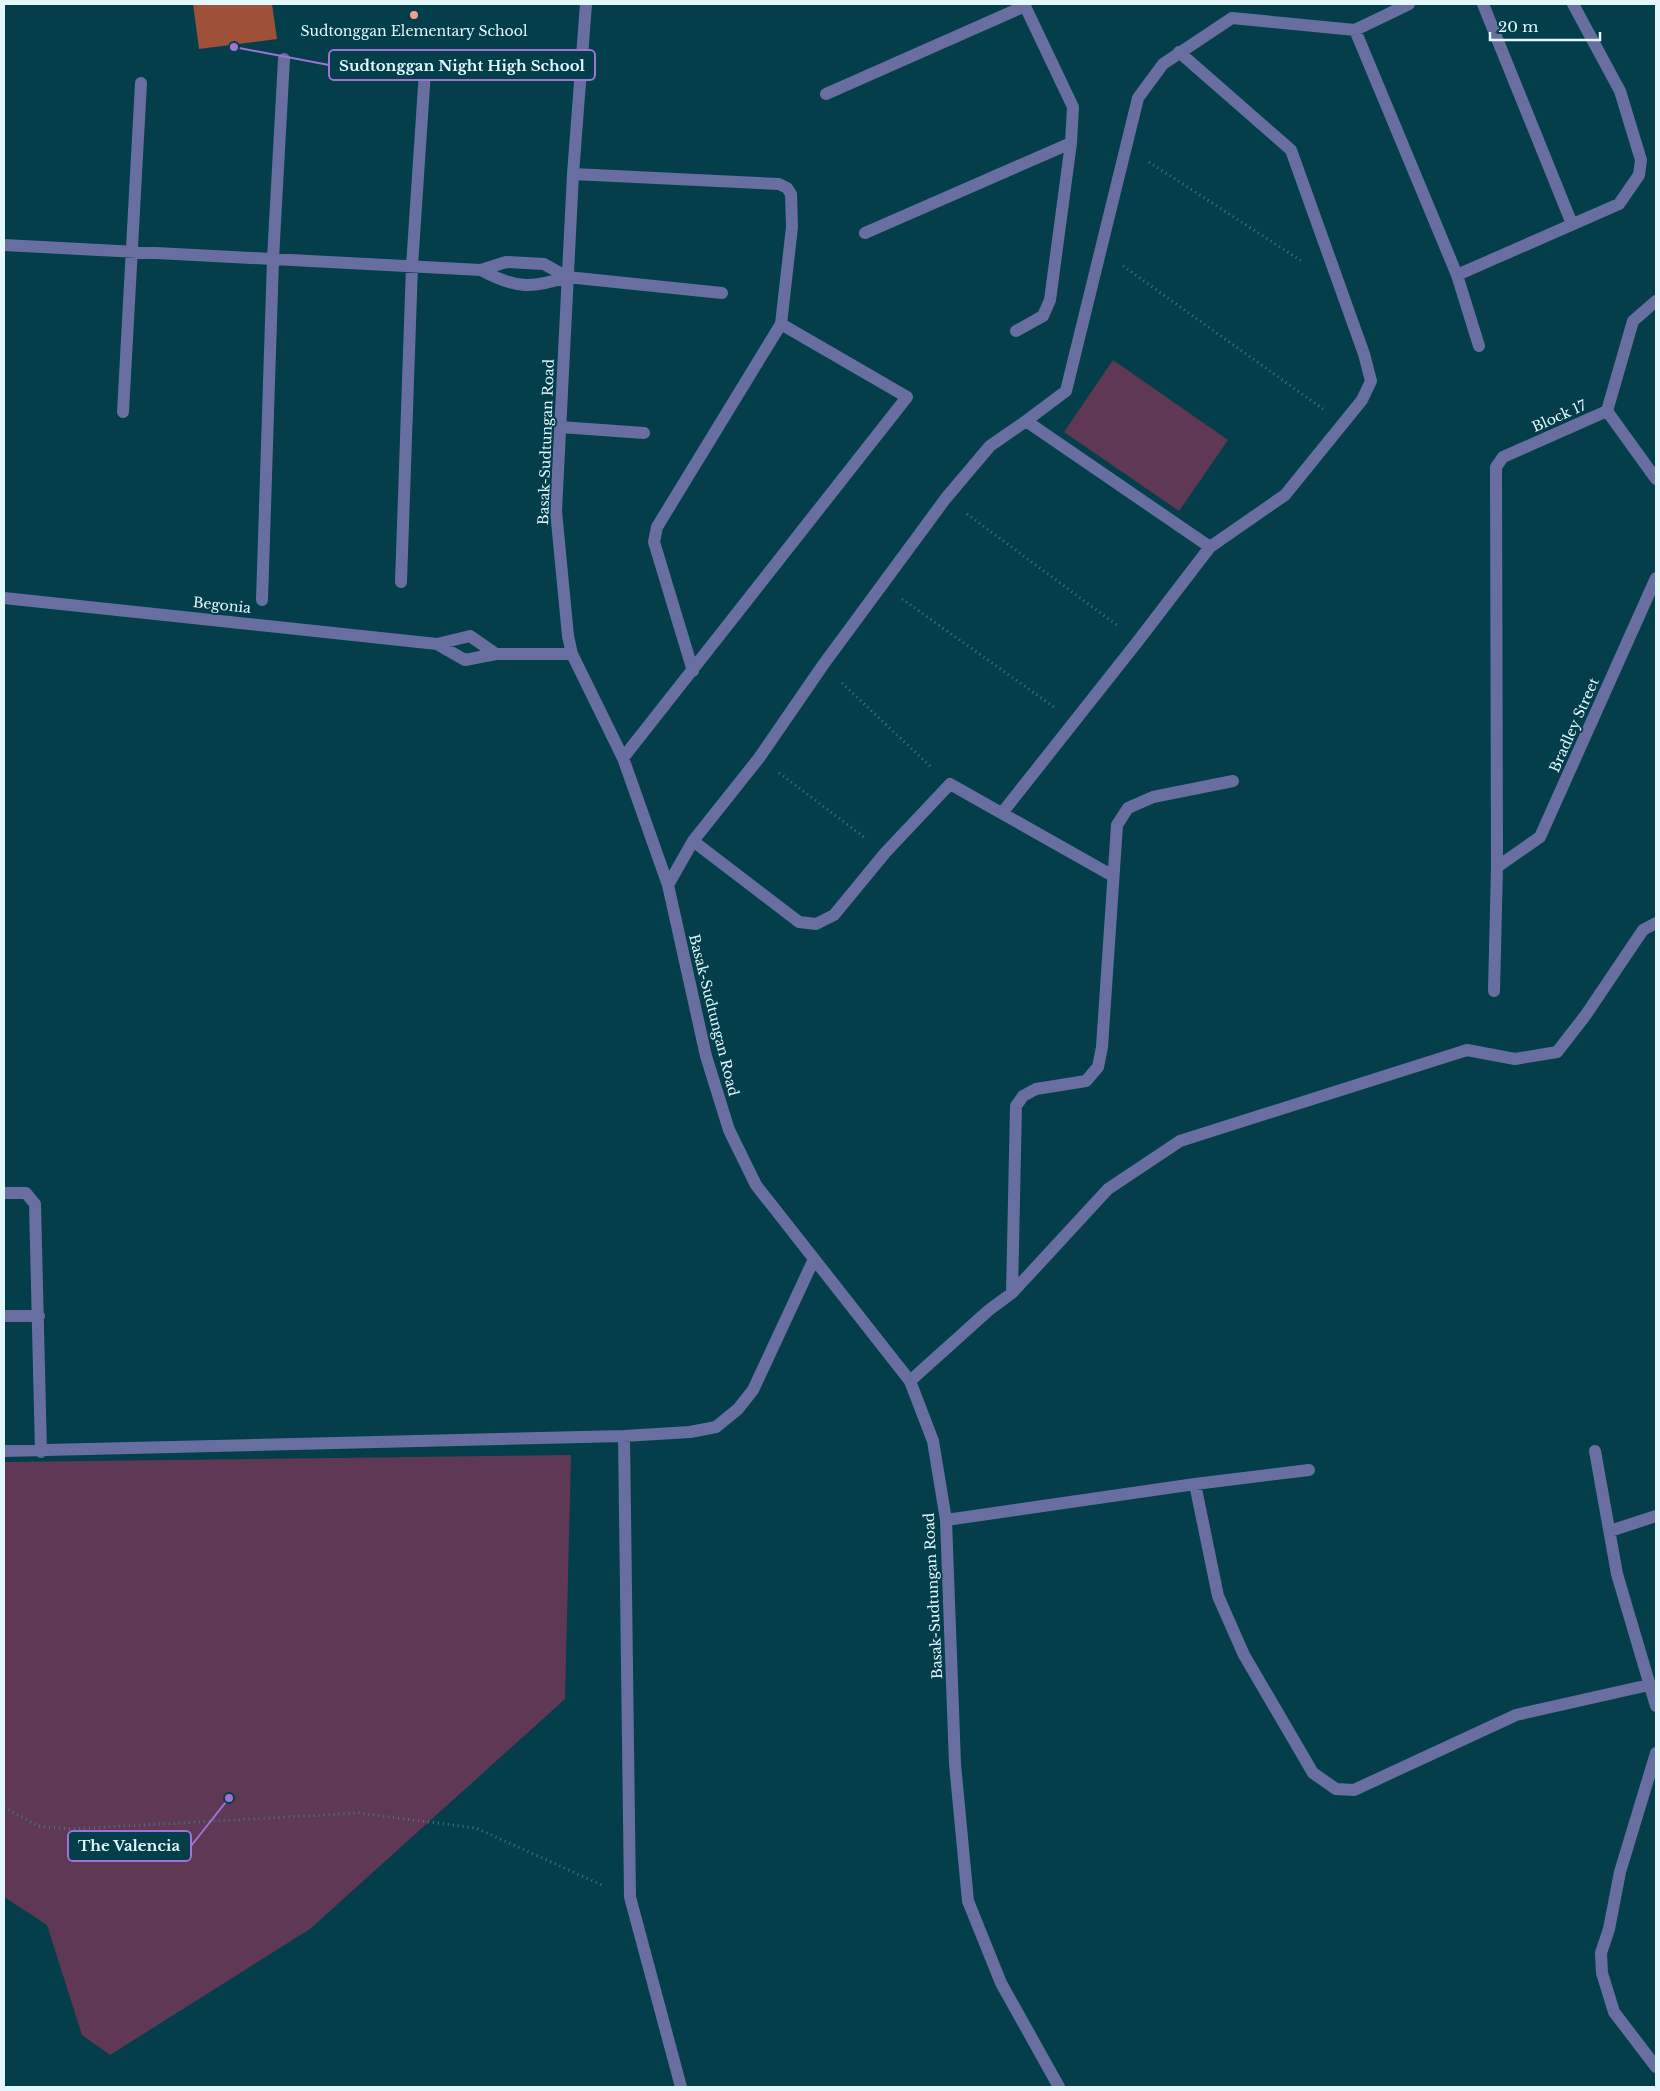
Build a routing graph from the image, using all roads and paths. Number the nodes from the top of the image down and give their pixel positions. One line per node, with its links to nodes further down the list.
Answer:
1 (586, 4): 14 (street, Basak-Sudtungan Road)
2 (1409, 4): 6 (street)
3 (1483, 4): 15 (street)
4 (1573, 4): 15 (street)
5 (1024, 5): 11 (street); 12 (street)
6 (1355, 30): 7 (street); 23 (street)
7 (1179, 52): 13 (street); 25 (street)
8 (426, 56): 21 (street)
9 (284, 59): 20 (street)
10 (141, 83): 19 (street)
11 (826, 94)
12 (1072, 143): 16 (street); 29 (street)
13 (1126, 146): 18 (street); 25 (path)
14 (573, 174): 24 (street, Basak-Sudtungan Road); 28 (street)
15 (1572, 224): 23 (street)
16 (865, 233)
17 (4, 245): 19 (street)
18 (1100, 250): 33 (street); 34 (path)
19 (132, 252): 20 (street); 32 (street)
20 (273, 259): 21 (street); 44 (street)
21 (412, 266): 22 (street); 41 (street)
22 (481, 270): 24 (street); 24 (street)
23 (1457, 275): 30 (street)
24 (567, 276): 26 (street); 35 (street, Basak-Sudtungan Road)
25 (1340, 286): 34 (street)
26 (722, 293)
27 (1656, 301): 31 (street, Block 17)
28 (781, 324): 50 (street); 50 (street)
29 (1016, 331)
30 (1480, 346)
31 (1607, 411): 37 (street); 59 (street, Block 17)
32 (123, 412)
33 (1026, 421): 38 (street); 39 (street)
34 (1343, 423): 39 (street)
35 (560, 427): 36 (street); 48 (street, Basak-Sudtungan Road)
36 (644, 433)
37 (1656, 478)
38 (946, 498): 42 (street); 45 (path)
39 (1210, 547): 45 (street)
40 (1656, 578): 59 (street, Bradley Street)
41 (401, 582)
42 (883, 586): 49 (street); 51 (path)
43 (4, 598): 46 (street, Begonia)
44 (262, 600)
45 (1138, 641): 51 (street)
46 (437, 644): 47 (street, Begonia); 47 (street, Begonia)
47 (496, 654): 48 (street, Begonia)
48 (572, 654): 52 (street, Basak-Sudtungan Road)
49 (823, 665): 53 (street); 55 (path)
50 (693, 671): 52 (street)
51 (1073, 721): 56 (street)
52 (623, 758): 61 (street, Basak-Sudtungan Road)
53 (759, 758): 57 (street); 58 (path)
54 (1233, 781): 60 (street)
55 (950, 784): 56 (street); 58 (street)
56 (1002, 813): 60 (street)
57 (692, 841): 58 (street); 61 (street)
58 (885, 853)
59 (1497, 867): 63 (street)
60 (1113, 876): 66 (street)
61 (668, 886): 65 (street, Basak-Sudtungan Road)
62 (1656, 923): 66 (street)
63 (1494, 991)
64 (4, 1193): 68 (street)
65 (814, 1260): 69 (street, Basak-Sudtungan Road); 70 (street)
66 (1012, 1293): 69 (street)
67 (4, 1316): 68 (street)
68 (39, 1316): 73 (street)
69 (910, 1381): 77 (street, Basak-Sudtungan Road)
70 (624, 1436): 73 (street); 83 (street)
71 (4, 1451): 73 (street)
72 (1595, 1451): 78 (street)
73 (41, 1452)
74 (1308, 1470): 75 (street)
75 (1195, 1484): 77 (street); 79 (street)
76 (1656, 1516): 78 (street)
77 (946, 1520): 86 (street, Basak-Sudtungan Road)
78 (1610, 1531): 79 (street)
79 (1649, 1685): 80 (street)
80 (1656, 1706)
81 (1656, 1753): 84 (street)
82 (4, 1806): 83 (path)
83 (630, 1897): 85 (street)
84 (1656, 2067)
85 (681, 2087)
86 (1059, 2087)

